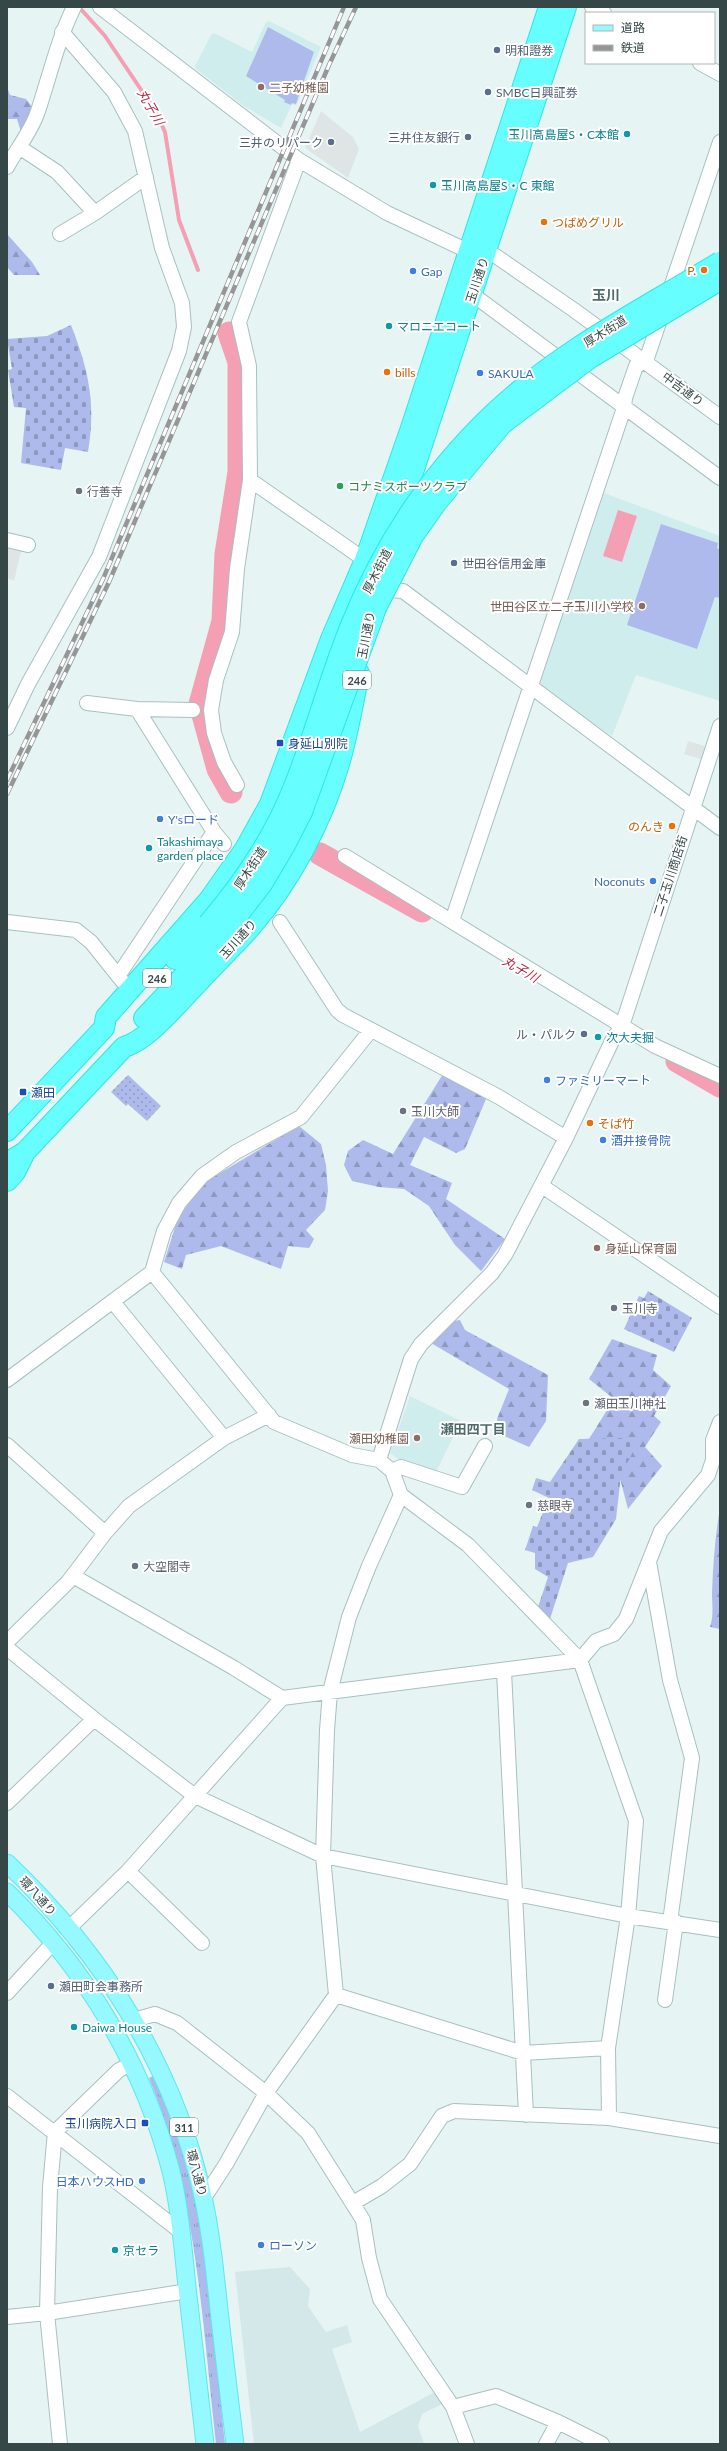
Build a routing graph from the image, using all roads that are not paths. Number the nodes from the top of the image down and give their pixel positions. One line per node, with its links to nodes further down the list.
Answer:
1 (74, 7): 7 (street)
2 (100, 7): 12 (street, 中吉通り)
3 (549, 7): 17 (highway, 玉川通り / 246)
4 (566, 7): 17 (highway, 玉川通り / 246)
5 (592, 7): 6 (street)
6 (602, 12)
7 (62, 32): 11 (street); 14 (street)
8 (702, 64): 9 (street)
9 (720, 74)
10 (720, 142): 21 (street)
11 (19, 147): 13 (street); 15 (street)
12 (299, 160): 17 (street, 中吉通り); 25 (street)
13 (7, 167)
14 (146, 177): 15 (street); 35 (street)
15 (94, 213): 16 (street)
16 (60, 234)
17 (478, 251): 20 (highway, 玉川通り / 246); 21 (street, 中吉通り); 28 (highway, 玉川通り / 246)
18 (720, 262): 45 (highway, 厚木街道 / 246, bridge)
19 (720, 280): 45 (highway, 厚木街道 / 246, bridge)
20 (472, 294): 22 (street); 29 (highway, 玉川通り / 246)
21 (646, 361): 22 (street); 23 (street, 中吉通り)
22 (624, 408): 24 (street); 30 (street)
23 (720, 417)
24 (720, 478)
25 (250, 480): 28 (street); 36 (street)
26 (7, 540): 27 (street)
27 (28, 545)
28 (365, 560): 47 (highway, 玉川通り / 246)
29 (374, 589): 30 (street); 51 (highway, 玉川通り / 246)
30 (530, 685): 37 (street); 42 (street)
31 (87, 703): 32 (street)
32 (137, 708): 33 (street); 39 (street)
33 (193, 710)
34 (720, 726): 37 (street, 二子玉川商店街)
35 (7, 728)
36 (237, 786)
37 (692, 808): 38 (street); 48 (street, 二子玉川商店街)
38 (720, 828)
39 (214, 832): 40 (street); 46 (street)
40 (224, 844)
41 (345, 856): 42 (street)
42 (452, 921): 48 (street)
43 (7, 922): 46 (street)
44 (280, 922): 50 (street)
45 (215, 929): 49 (highway, 厚木街道 / 246); 51 (highway, 厚木街道 / 246)
46 (118, 976): 47 (street)
47 (128, 993): 49 (highway, 玉川通り / 246)
48 (621, 1027): 52 (street); 54 (street, 二子玉川商店街)
49 (104, 1028): 53 (highway, 玉川通り / 246)
50 (371, 1030): 54 (street); 59 (street)
51 (124, 1047): 55 (highway, 玉川通り / 246)
52 (720, 1076)
53 (7, 1130)
54 (566, 1138): 58 (street, 二子玉川商店街)
55 (25, 1152): 56 (highway, 玉川通り / 246); 57 (highway, 246)
56 (7, 1162)
57 (7, 1181)
58 (542, 1186): 61 (street); 68 (street, 二子玉川商店街)
59 (152, 1272): 60 (street); 63 (street)
60 (113, 1302): 62 (street); 65 (street)
61 (720, 1307)
62 (7, 1380)
63 (269, 1415): 65 (street); 68 (street)
64 (720, 1422): 72 (street)
65 (224, 1438): 71 (street)
66 (7, 1445): 71 (street)
67 (486, 1446): 69 (street)
68 (379, 1460): 69 (street)
69 (392, 1471): 70 (street)
70 (401, 1495): 76 (street); 78 (street)
71 (105, 1533): 73 (street)
72 (649, 1561): 76 (street); 89 (street)
73 (72, 1576): 74 (street); 79 (street)
74 (7, 1642)
75 (7, 1648): 80 (street)
76 (580, 1660): 77 (street); 88 (street)
77 (504, 1671): 78 (street); 87 (street)
78 (330, 1692): 79 (street); 83 (street)
79 (282, 1698): 81 (street)
80 (94, 1719): 81 (street); 82 (street)
81 (195, 1796): 83 (street); 85 (street)
82 (7, 1803)
83 (323, 1856): 87 (street); 95 (street)
84 (7, 1863): 90 (main road, 環八通り / 311)
85 (128, 1871): 90 (street); 93 (street)
86 (7, 1892): 92 (main road, 環八通り / 311)
87 (515, 1894): 88 (street); 99 (street)
88 (628, 1916): 89 (street); 98 (street)
89 (673, 1922): 91 (street); 96 (street)
90 (68, 1929): 97 (main road, 環八通り / 311)
91 (720, 1930)
92 (53, 1943): 94 (street); 100 (main road, 環八通り / 311)
93 (202, 1943)
94 (7, 1993)
95 (336, 1995): 99 (street); 101 (street)
96 (665, 2000)
97 (134, 2020): 101 (street); 107 (main road, 環八通り / 311)
98 (608, 2048): 99 (street); 104 (street)
99 (523, 2054): 103 (street)
100 (132, 2064): 105 (street); 109 (main road, 環八通り / 311)
101 (266, 2093): 107 (street); 108 (street)
102 (7, 2096): 105 (street)
103 (526, 2115): 104 (street); 108 (street)
104 (609, 2118): 106 (street)
105 (55, 2132): 109 (street); 111 (street)
106 (720, 2136)
107 (204, 2198): 117 (main road, 環八通り / 311)
108 (353, 2203): 113 (street)
109 (181, 2232): 110 (main road, 環八通り / 311)
110 (188, 2291): 111 (street); 116 (main road, 環八通り / 311)
111 (47, 2313): 112 (street); 115 (street)
112 (7, 2317)
113 (453, 2407): 114 (street); 118 (street)
114 (558, 2422): 119 (street); 120 (street)
115 (60, 2444)
116 (205, 2444)
117 (235, 2444)
118 (467, 2444)
119 (546, 2444)
120 (602, 2444)

